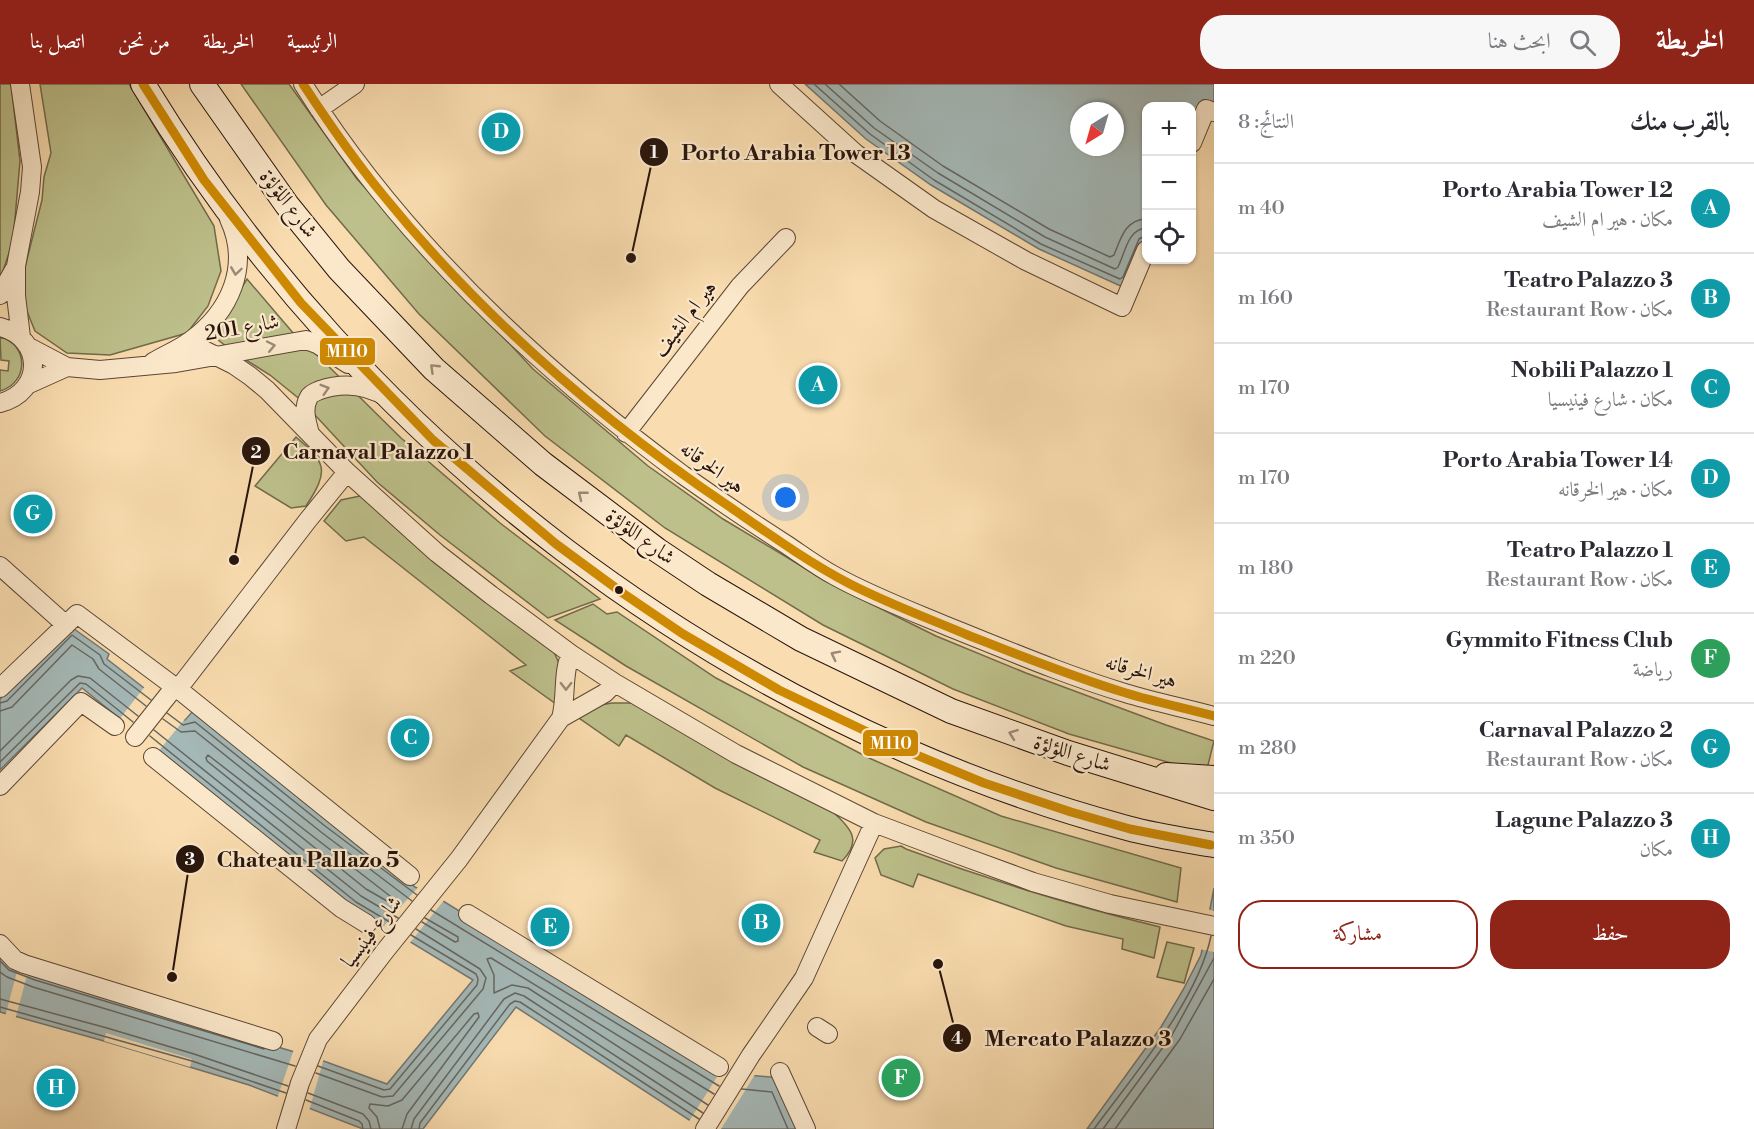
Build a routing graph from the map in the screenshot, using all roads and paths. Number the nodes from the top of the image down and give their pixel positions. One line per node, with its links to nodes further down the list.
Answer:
1 (20, 84): 13 (street)
2 (143, 84): 10 (main road)
3 (202, 84): 38 (main road, شارع اللؤلؤة, one-way to 3)
4 (303, 84): 7 (street, هير الخرقانه)
5 (779, 84): 12 (street)
6 (347, 86): 7 (street)
7 (319, 109): 24 (street, هير الخرقانه)
8 (1214, 112): 9 (street)
9 (1196, 132)
10 (204, 180): 17 (street, شارع 201, one-way to 17); 23 (main road)
11 (786, 238): 24 (street, هير ام الشيف)
12 (1142, 260)
13 (16, 266): 14 (street); 16 (street)
14 (0, 295)
15 (0, 327): 16 (street, شارع 201)
16 (25, 342): 20 (street, شارع 201); 21 (street)
17 (188, 342): 18 (street); 19 (street, شارع 201)
18 (214, 355): 19 (street, شارع 201); 23 (street, شارع 201, one-way to 23); 25 (street)
19 (144, 366): 20 (street, شارع 201)
20 (67, 367): 21 (street)
21 (27, 386): 22 (street)
22 (4, 404)
23 (399, 406): 25 (street, one-way to 23); 43 (main road)
24 (626, 433): 33 (street, هير الخرقانه)
25 (311, 436): 26 (street)
26 (347, 472): 29 (street); 32 (street)
27 (0, 566): 28 (street)
28 (66, 625): 31 (street); 32 (street)
29 (571, 654): 30 (street); 34 (street, شارع فينيسيا, one-way to 34)
30 (615, 683): 34 (street, شارع فينيسيا); 42 (street)
31 (0, 688)
32 (178, 688): 36 (street); 44 (street)
33 (1214, 716)
34 (561, 718): 52 (street, شارع فينيسيا)
35 (115, 726): 40 (street)
36 (135, 737)
37 (153, 756): 46 (street)
38 (1128, 772): 39 (main road); 41 (main road, شارع اللؤلؤة)
39 (1214, 778)
40 (0, 786)
41 (1214, 798)
42 (874, 824): 47 (street); 53 (street)
43 (1213, 845)
44 (410, 876)
45 (468, 914): 50 (street)
46 (367, 924)
47 (1214, 926)
48 (0, 944): 49 (street)
49 (273, 1041)
50 (719, 1067)
51 (780, 1072): 54 (street)
52 (286, 1129)
53 (705, 1129)
54 (806, 1129)

